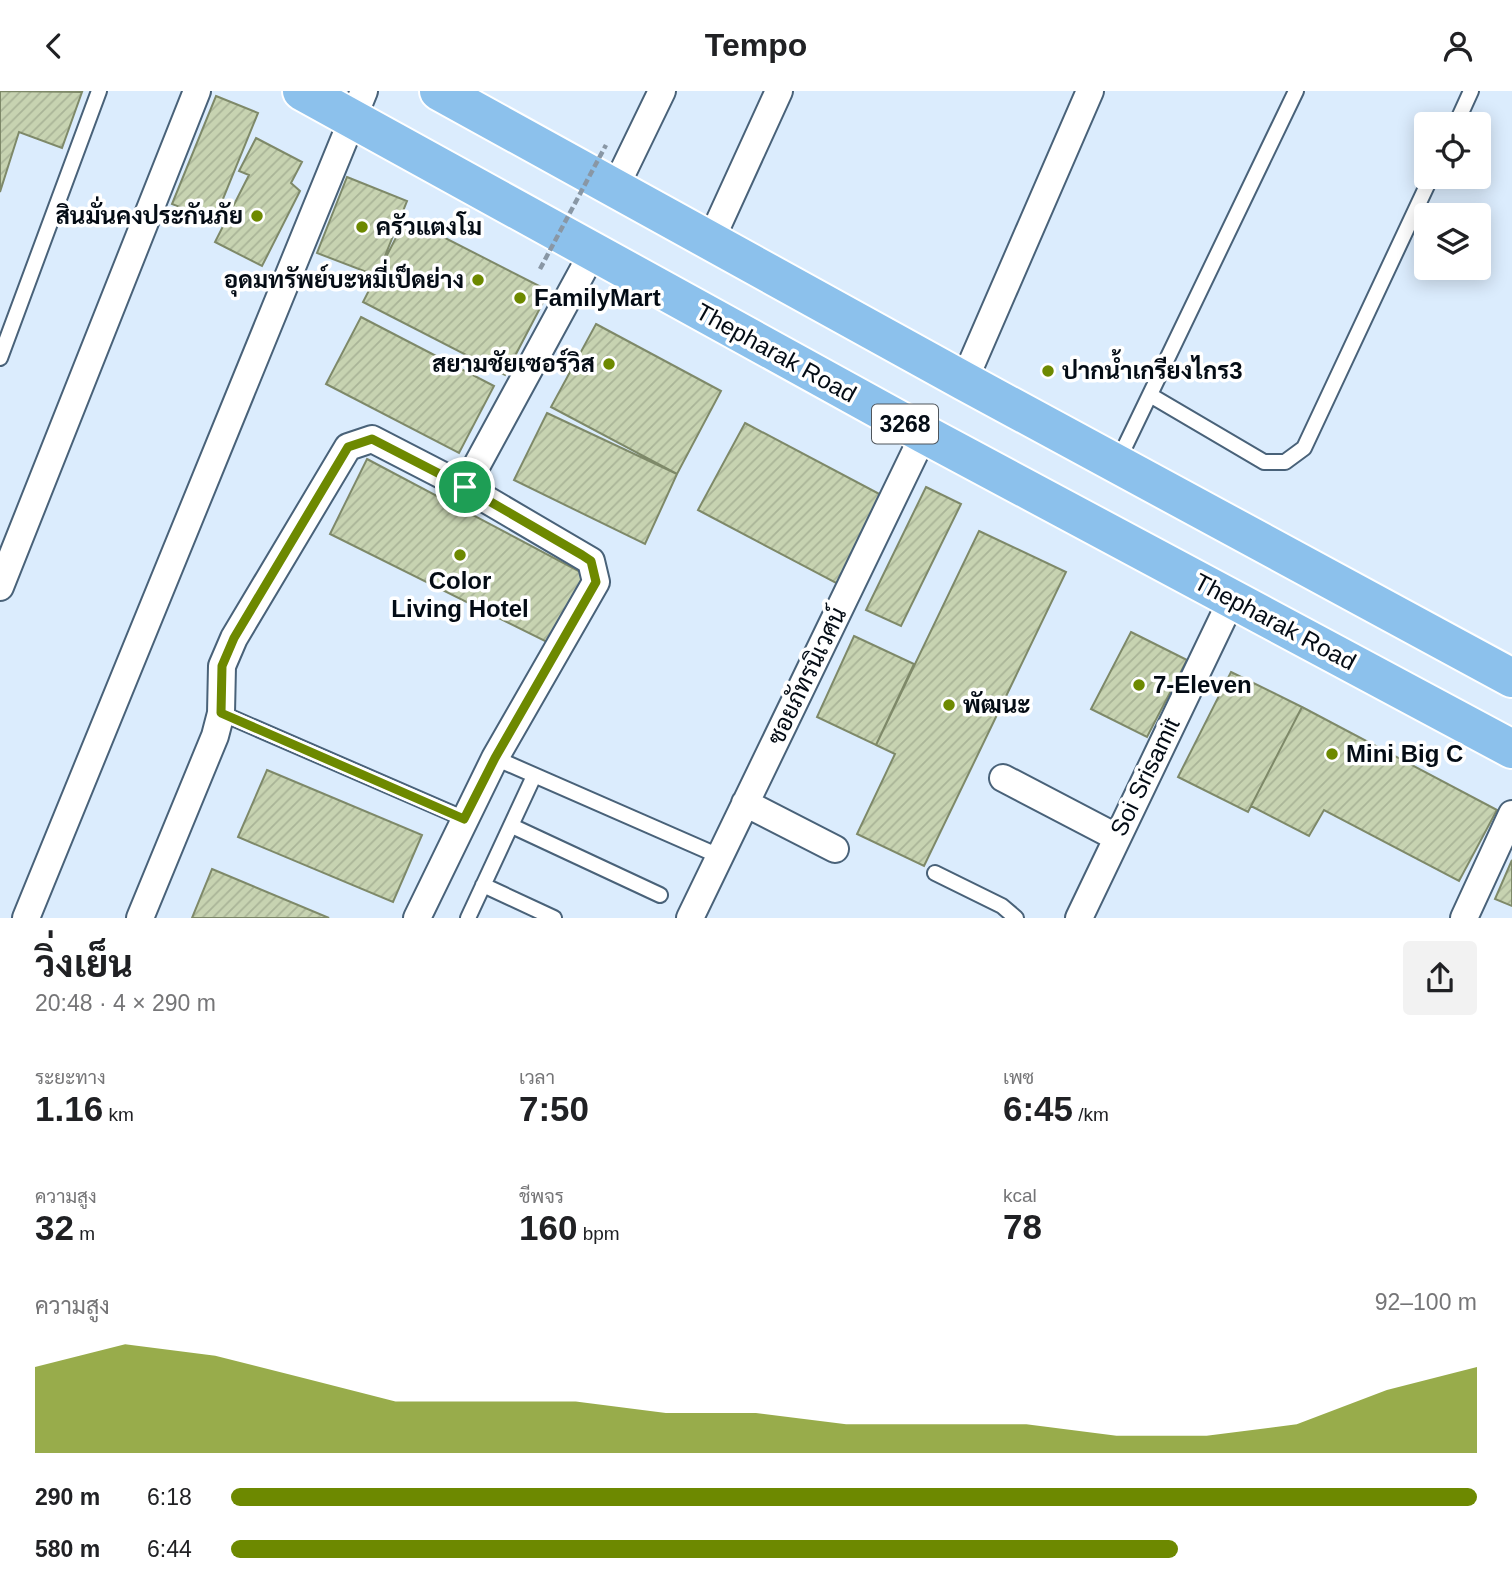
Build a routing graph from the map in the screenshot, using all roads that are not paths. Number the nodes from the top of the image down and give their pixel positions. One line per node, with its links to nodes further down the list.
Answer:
1 (99, 91): 16 (lane)
2 (197, 91): 22 (street)
3 (302, 91): 10 (main road, Thepharak Road / 3268)
4 (439, 91): 12 (main road, 3268)
5 (662, 91): 12 (street)
6 (779, 91): 14 (street)
7 (1090, 91): 17 (street)
8 (1296, 91): 18 (lane)
9 (1471, 91): 11 (lane)
10 (359, 105): 15 (main road, Thepharak Road / 3268); 40 (street)
11 (1461, 112)
12 (615, 188): 14 (main road, 3268)
13 (1425, 189): 18 (lane)
14 (710, 242): 17 (main road, 3268)
15 (593, 252): 19 (main road, Thepharak Road / 3268); 21 (street)
16 (0, 358)
17 (964, 381): 20 (main road, 3268)
18 (1150, 395): 20 (lane)
19 (924, 434): 23 (main road, Thepharak Road / 3268); 30 (street, ซอยภัทรนิเวศน์)
20 (1116, 464): 24 (main road, 3268)
21 (465, 487): 25 (street); 27 (street)
22 (0, 587)
23 (1231, 599): 26 (main road, Thepharak Road / 3268); 34 (street, Soi Srisamit)
24 (1512, 678)
25 (221, 713): 32 (lane); 41 (street)
26 (1512, 749)
27 (495, 758): 28 (lane); 32 (street)
28 (534, 776): 33 (lane); 36 (lane)
29 (1003, 778): 34 (street)
30 (745, 803): 35 (street); 36 (street, ซอยภัทรนิเวศน์)
31 (1512, 814): 48 (street)
32 (464, 819): 42 (street)
33 (512, 826): 38 (lane); 39 (lane)
34 (1116, 837): 47 (street, Soi Srisamit)
35 (835, 849)
36 (719, 856): 45 (street, ซอยภัทรนิเวศน์)
37 (935, 873): 46 (lane)
38 (483, 885): 43 (lane); 44 (lane)
39 (660, 895)
40 (26, 918)
41 (140, 918)
42 (417, 918)
43 (468, 918)
44 (554, 918)
45 (690, 918)
46 (1016, 918)
47 (1079, 918)
48 (1464, 918)

